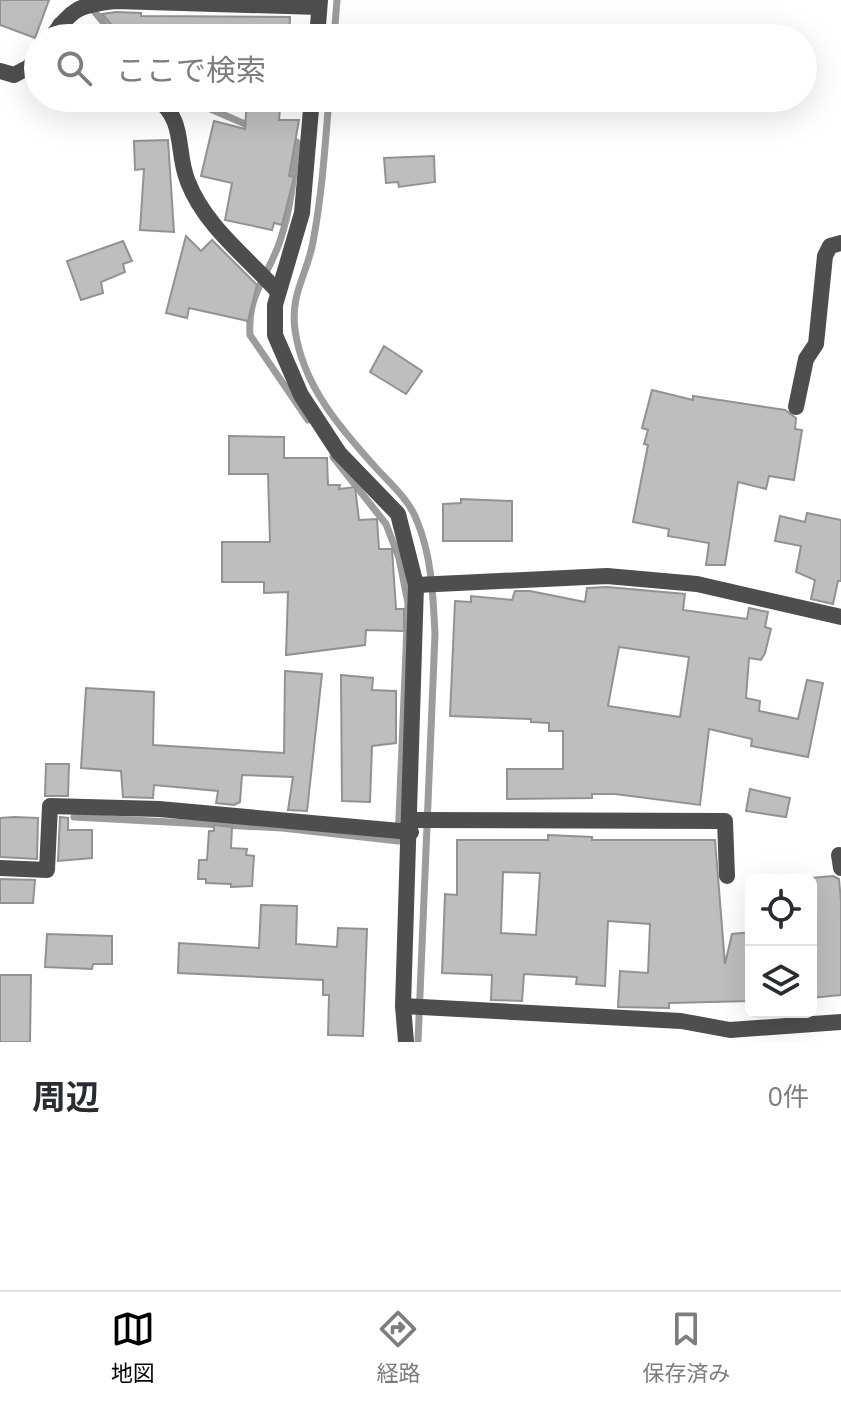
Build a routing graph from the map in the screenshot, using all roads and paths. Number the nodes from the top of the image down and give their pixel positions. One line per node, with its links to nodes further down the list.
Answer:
1 (320, 4): 2 (street); 3 (street)
2 (61, 24)
3 (318, 24)
4 (24, 70): 5 (street)
5 (0, 71)
6 (171, 112): 9 (street)
7 (311, 112): 9 (street)
8 (841, 243): 10 (street)
9 (278, 292): 11 (street)
10 (796, 407)
11 (426, 585): 12 (street); 13 (street)
12 (841, 617)
13 (412, 825): 14 (street); 15 (street); 16 (street)
14 (0, 868)
15 (727, 876)
16 (414, 1007): 17 (street); 18 (street)
17 (841, 1022)
18 (406, 1042)

